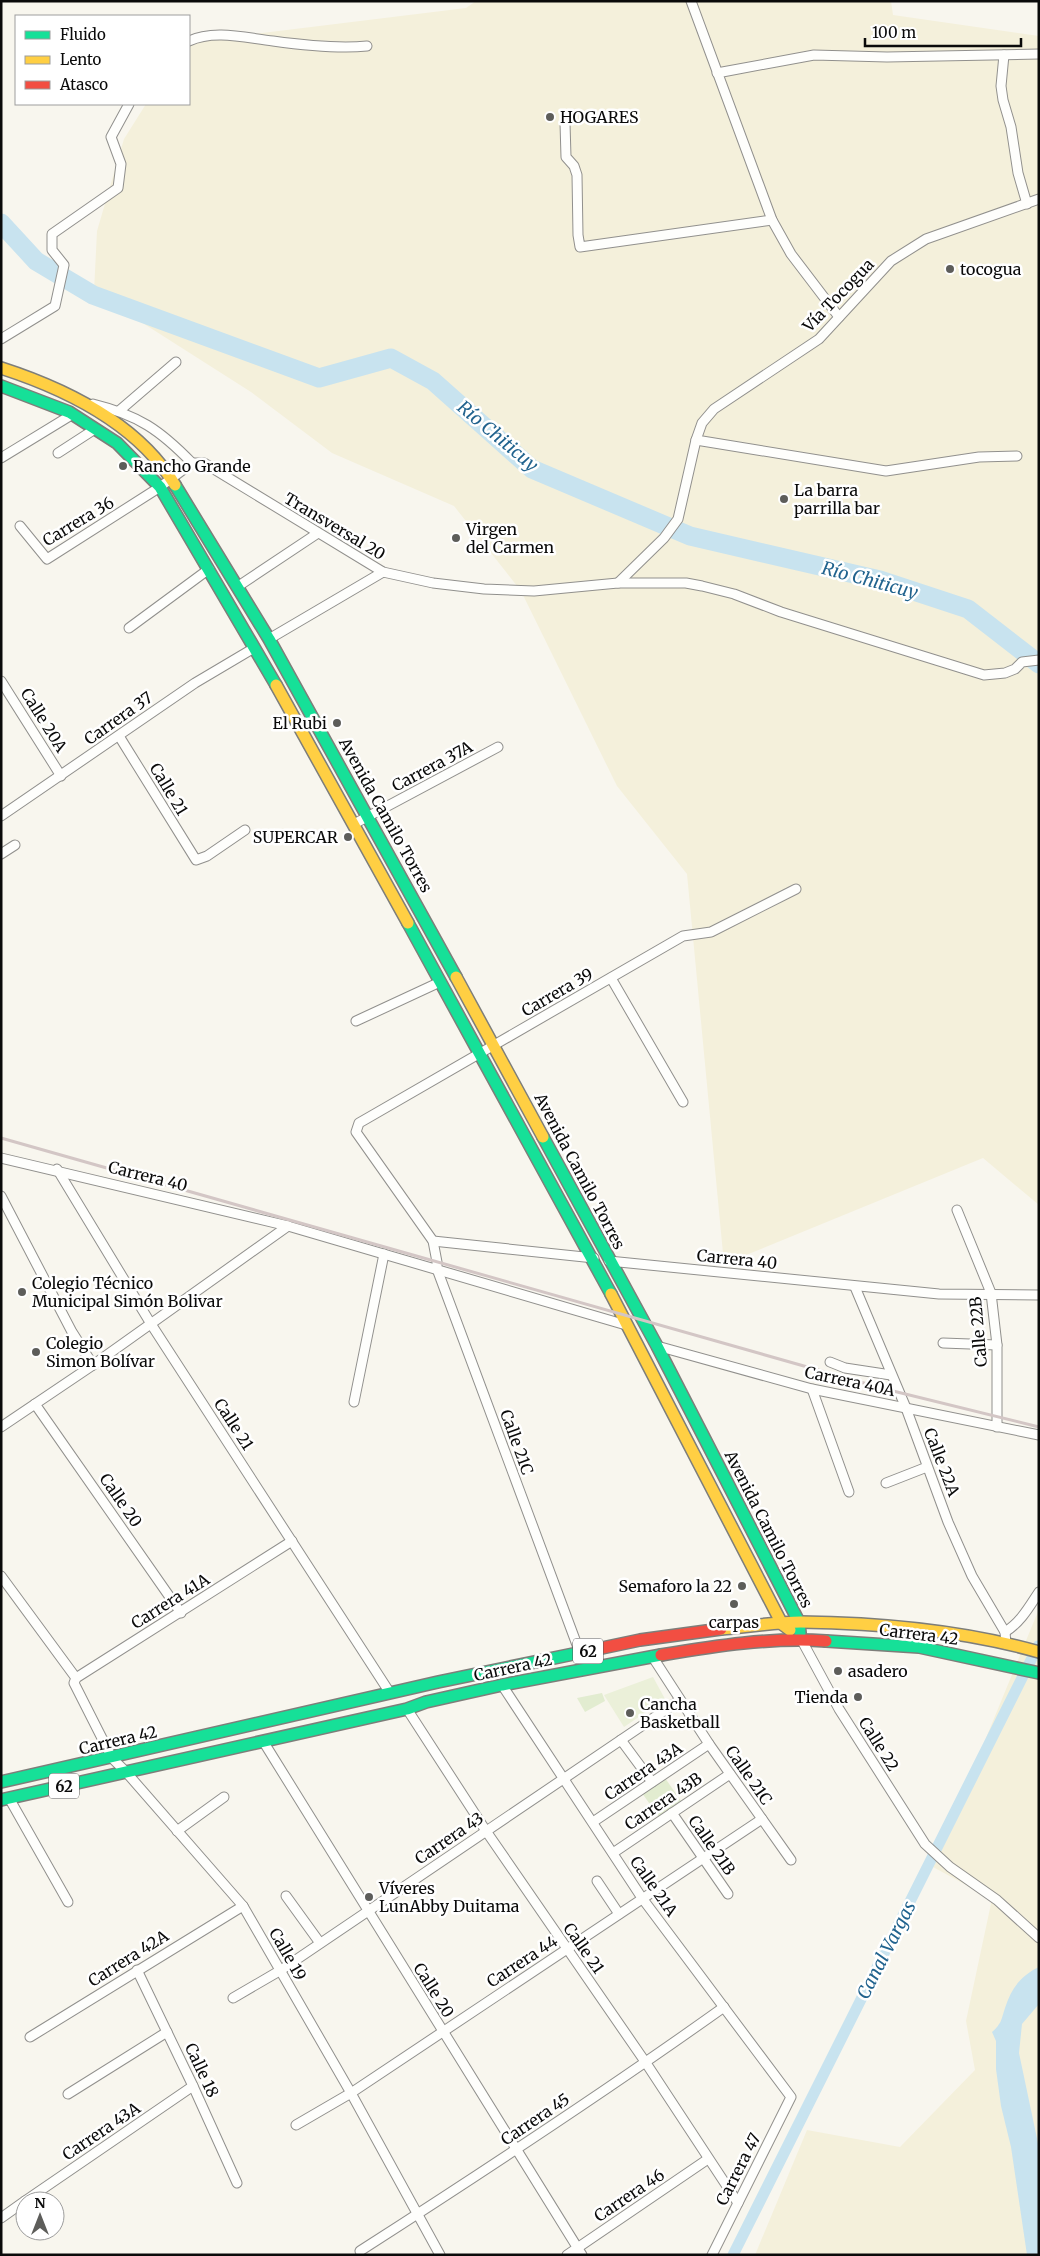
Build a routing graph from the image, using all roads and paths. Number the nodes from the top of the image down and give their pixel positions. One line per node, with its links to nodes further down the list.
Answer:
1 (691, 1): 6 (street)
2 (190, 40): 3 (street)
3 (367, 46)
4 (1004, 54): 5 (street); 6 (street); 10 (street)
5 (1039, 54)
6 (717, 73): 11 (street)
7 (128, 105): 13 (street)
8 (565, 124): 11 (street)
9 (1039, 199): 10 (street, Vía Tocogua)
10 (1027, 204): 12 (street, Vía Tocogua)
11 (772, 220): 12 (street)
12 (839, 317): 21 (street, Vía Tocogua)
13 (1, 340)
14 (176, 362): 18 (street)
15 (1, 368): 17 (main road, Avenida Camilo Torres)
16 (1, 386): 19 (main road, Avenida Camilo Torres)
17 (84, 402): 18 (street, Transversal 20); 26 (main road, Avenida Camilo Torres)
18 (119, 411): 25 (street, Transversal 20)
19 (73, 414): 20 (main road, Avenida Camilo Torres); 24 (street)
20 (95, 429): 22 (street); 27 (main road, Avenida Camilo Torres)
21 (696, 440): 23 (street); 32 (street, Vía Tocogua)
22 (58, 453)
23 (1017, 456)
24 (1, 458)
25 (192, 462): 26 (street); 29 (street, Transversal 20)
26 (171, 479): 27 (street); 33 (main road, Avenida Camilo Torres)
27 (160, 487): 28 (street, Carrera 36); 30 (main road, Avenida Camilo Torres)
28 (20, 526)
29 (318, 533): 31 (street, Transversal 20); 33 (street)
30 (209, 569): 34 (street); 36 (main road, Avenida Camilo Torres)
31 (383, 572): 32 (street, Transversal 20); 35 (street)
32 (618, 583): 37 (street)
33 (237, 587): 35 (main road, Avenida Camilo Torres)
34 (129, 628)
35 (269, 639): 43 (main road, Avenida Camilo Torres)
36 (254, 648): 39 (street, Carrera 37); 44 (main road, Avenida Camilo Torres)
37 (1039, 660)
38 (1, 681): 41 (street, Calle 20A)
39 (119, 736): 41 (street, Carrera 37); 45 (street, Calle 21)
40 (498, 748): 43 (street, Carrera 37A)
41 (61, 776): 42 (street, Carrera 37)
42 (1, 816)
43 (368, 817): 44 (street, Carrera 37A); 52 (main road, Avenida Camilo Torres)
44 (354, 824): 50 (main road, Avenida Camilo Torres)
45 (245, 830)
46 (15, 845): 47 (street)
47 (1, 854)
48 (796, 889): 49 (street, Carrera 39)
49 (610, 978): 52 (street, Carrera 39); 54 (street)
50 (440, 982): 51 (street); 53 (main road, Avenida Camilo Torres)
51 (356, 1021)
52 (494, 1046): 53 (street, Carrera 39); 63 (main road, Avenida Camilo Torres)
53 (480, 1055): 60 (street, Carrera 39); 62 (main road, Avenida Camilo Torres)
54 (683, 1102)
55 (1, 1158): 56 (street, Carrera 40)
56 (57, 1169): 59 (street, Carrera 40); 68 (street, Calle 21)
57 (1, 1196): 75 (street)
58 (957, 1210): 66 (street, Calle 22B)
59 (288, 1226): 61 (street, Carrera 40); 68 (street)
60 (433, 1241): 62 (street, Carrera 40); 64 (street, Calle 21C)
61 (384, 1254): 64 (street, Carrera 40); 78 (street)
62 (592, 1258): 63 (street, Carrera 40); 69 (main road, Avenida Camilo Torres)
63 (610, 1261): 65 (street, Carrera 40); 72 (main road, Avenida Camilo Torres)
64 (437, 1269): 69 (street, Carrera 40); 96 (street, Calle 21C)
65 (855, 1287): 66 (street, Carrera 40); 76 (street, Calle 22A)
66 (991, 1293): 67 (street, Carrera 40); 71 (street, Calle 22B)
67 (1038, 1295)
68 (151, 1324): 75 (street); 87 (street, Calle 21)
69 (626, 1325): 73 (main road, Avenida Camilo Torres)
70 (943, 1343): 71 (street)
71 (997, 1345): 82 (street, Calle 22B)
72 (657, 1346): 73 (street); 77 (street, Carrera 40A); 91 (main road, Avenida Camilo Torres)
73 (639, 1350): 92 (main road, Avenida Camilo Torres)
74 (830, 1362): 76 (street)
75 (93, 1365): 79 (street)
76 (892, 1375): 80 (street, Calle 22A)
77 (812, 1389): 80 (street, Carrera 40A); 86 (street)
78 (354, 1402)
79 (35, 1404): 81 (street); 90 (street, Calle 20)
80 (906, 1408): 82 (street, Carrera 40A); 84 (street, Calle 22A)
81 (1, 1427)
82 (997, 1427): 83 (street, Carrera 40A)
83 (1039, 1434)
84 (927, 1467): 85 (street); 93 (street, Calle 22A)
85 (886, 1483)
86 (849, 1492)
87 (292, 1541): 90 (street, Carrera 41A); 102 (street, Calle 21)
88 (1, 1576): 100 (street)
89 (1039, 1592): 93 (street)
90 (181, 1613): 100 (street, Carrera 41A)
91 (799, 1622): 92 (main road, Carrera 42 / 62); 94 (main road, Avenida Camilo Torres); 95 (main road, Carrera 42 / 62)
92 (782, 1624): 94 (main road, Avenida Camilo Torres); 96 (main road, Carrera 42 / 62)
93 (1005, 1632): 95 (street, Calle 22A)
94 (801, 1639): 98 (main road, Carrera 42 / 62); 99 (main road, Carrera 42 / 62); 132 (street, Calle 22)
95 (1012, 1645): 97 (main road, Carrera 42 / 62)
96 (580, 1652): 102 (main road, Carrera 42 / 62)
97 (1039, 1652)
98 (652, 1656): 101 (main road, Carrera 42 / 62); 103 (street, Calle 21C)
99 (1037, 1672)
100 (76, 1678): 108 (street, Calle 19)
101 (502, 1685): 104 (main road, Carrera 42 / 62); 111 (street, Calle 21A)
102 (390, 1693): 108 (main road, Carrera 42 / 62)
103 (680, 1700): 106 (street, Carrera 43); 107 (street, Calle 21C)
104 (407, 1709): 105 (main road, Carrera 42 / 62); 120 (street, Calle 21)
105 (263, 1740): 109 (main road, Carrera 42 / 62); 130 (street, Calle 20)
106 (621, 1740): 111 (street, Carrera 43); 113 (street)
107 (709, 1744): 110 (street, Calle 21C); 113 (street, Carrera 43A)
108 (112, 1758): 109 (street, Calle 19); 112 (main road, Carrera 42 / 62)
109 (126, 1772): 115 (main road, Carrera 42 / 62); 119 (street, Calle 19)
110 (730, 1774): 116 (street, Carrera 43B); 117 (street, Calle 21C)
111 (564, 1778): 118 (street, Calle 21A); 120 (street, Carrera 43)
112 (2, 1781)
113 (652, 1782): 118 (street, Carrera 43A)
114 (224, 1797): 119 (street)
115 (5, 1799): 128 (street)
116 (672, 1813): 121 (street, Carrera 43B); 122 (street, Calle 21B)
117 (762, 1819): 122 (street, Carrera 44); 123 (street, Calle 21C)
118 (593, 1822): 121 (street, Calle 21A)
119 (177, 1831): 129 (street, Calle 19)
120 (486, 1831): 130 (street, Carrera 43); 134 (street, Calle 21)
121 (613, 1853): 127 (street, Calle 21A)
122 (704, 1858): 125 (street, Calle 21B); 127 (street, Carrera 44)
123 (791, 1860)
124 (597, 1881): 131 (street)
125 (728, 1894)
126 (286, 1896): 133 (street)
127 (642, 1898): 131 (street, Carrera 44); 138 (street, Calle 21A)
128 (68, 1902)
129 (243, 1906): 135 (street, Carrera 42A); 136 (street, Calle 19)
130 (367, 1911): 133 (street, Carrera 43); 139 (street, Calle 20)
131 (619, 1914): 134 (street, Carrera 44)
132 (1039, 1938)
133 (320, 1943): 136 (street, Carrera 43)
134 (566, 1950): 139 (street, Carrera 44); 142 (street, Calle 21)
135 (137, 1970): 140 (street, Calle 18); 141 (street, Carrera 42A)
136 (281, 1970): 137 (street, Carrera 43); 144 (street, Calle 19)
137 (233, 1998)
138 (724, 2007): 142 (street, Carrera 45); 146 (street, Calle 21A)
139 (442, 2031): 144 (street, Carrera 44); 148 (street, Calle 20)
140 (167, 2032): 143 (street, Calle 18); 145 (street)
141 (30, 2036)
142 (646, 2063): 148 (street, Carrera 45); 149 (street, Calle 21)
143 (193, 2086): 150 (street, Calle 18); 151 (street, Carrera 43A)
144 (351, 2093): 147 (street, Carrera 44); 154 (street, Calle 19)
145 (68, 2094)
146 (791, 2097): 152 (street, Carrera 47)
147 (296, 2126)
148 (517, 2150): 154 (street, Carrera 45); 157 (street, Calle 20)
149 (708, 2159): 152 (street, Calle 21); 157 (street, Carrera 46)
150 (237, 2183)
151 (40, 2191)
152 (738, 2203): 160 (street, Carrera 47)
153 (15, 2208): 155 (street, Carrera 43A)
154 (418, 2214): 156 (street, Carrera 45); 158 (street, Calle 19)
155 (1, 2218)
156 (360, 2250)
157 (579, 2251): 159 (street, Carrera 46)
158 (440, 2255)
159 (567, 2255)
160 (712, 2255)

